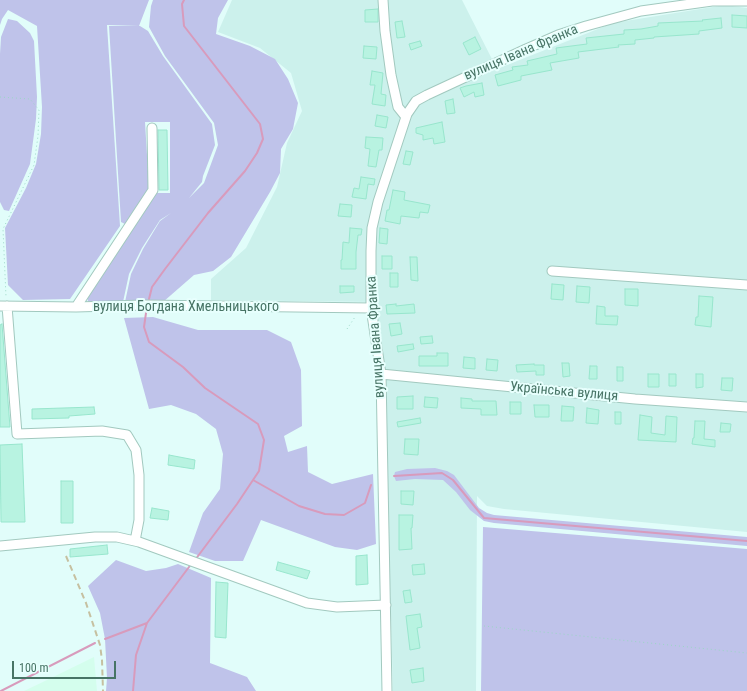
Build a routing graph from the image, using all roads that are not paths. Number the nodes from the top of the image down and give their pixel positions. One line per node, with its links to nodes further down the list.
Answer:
1 (383, 0): 3 (street)
2 (747, 1): 3 (street, вулиця Івана Франка)
3 (406, 117): 9 (street, вулиця Івана Франка)
4 (152, 128): 8 (street)
5 (552, 271): 6 (street)
6 (747, 285)
7 (4, 306): 8 (street, вулиця Богдана Хмельницького); 12 (street)
8 (76, 307): 9 (street, вулиця Богдана Хмельницького)
9 (371, 308): 10 (street, вулиця Івана Франка)
10 (381, 374): 11 (street, Українська вулиця); 14 (street, вулиця Івана Франка)
11 (747, 407)
12 (135, 541): 13 (street); 14 (street)
13 (0, 546)
14 (386, 605): 15 (street, вулиця Івана Франка)
15 (387, 691)

